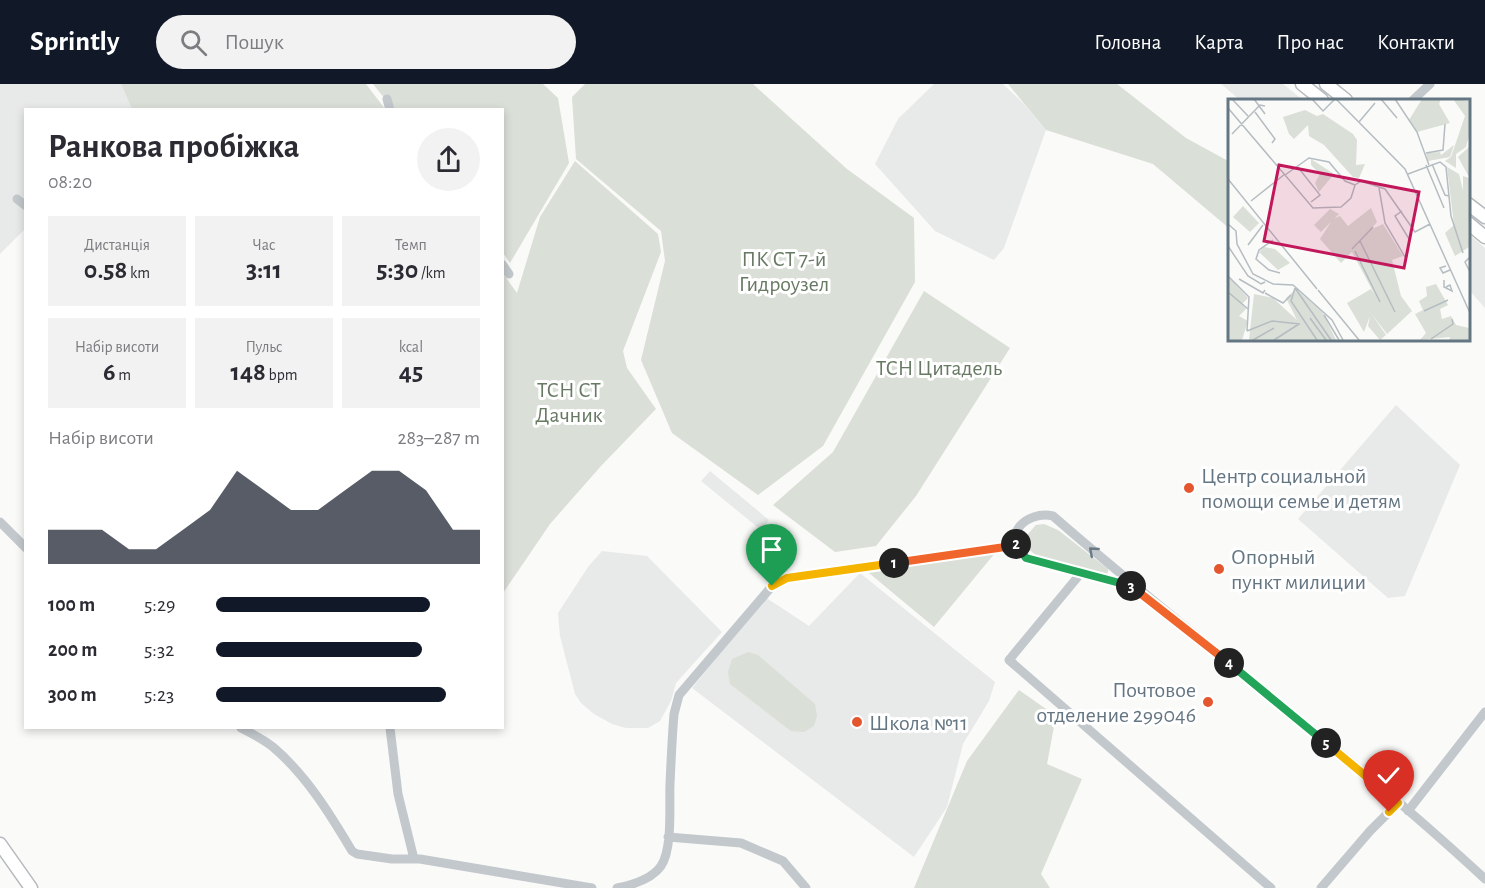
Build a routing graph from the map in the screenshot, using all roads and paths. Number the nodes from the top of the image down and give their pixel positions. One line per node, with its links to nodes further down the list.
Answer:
1 (1302, 84): 5 (main road)
2 (1326, 84): 6 (main road)
3 (1430, 84): 7 (street)
4 (387, 99): 8 (street)
5 (1321, 99)
6 (1345, 99)
7 (1414, 99)
8 (389, 108)
9 (17, 199): 10 (street)
10 (24, 204)
11 (1470, 206): 12 (main road)
12 (1485, 218)
13 (1470, 226): 14 (main road)
14 (1485, 237)
15 (504, 266): 16 (street)
16 (510, 274)
17 (0, 522): 19 (street)
18 (1015, 542): 20 (street); 21 (street, one-way to 18); 27 (street)
19 (24, 546)
20 (1081, 573): 21 (street); 35 (street)
21 (1134, 586): 25 (street)
22 (1485, 712): 26 (street)
23 (243, 729): 29 (street)
24 (390, 729): 29 (street)
25 (1398, 803): 26 (street); 36 (street)
26 (1408, 810): 30 (street)
27 (668, 837): 33 (street); 34 (street)
28 (0, 844): 31 (main road)
29 (414, 859): 32 (street)
30 (1485, 879)
31 (31, 888)
32 (592, 888)
33 (617, 888)
34 (806, 888)
35 (1271, 888)
36 (1321, 888)

